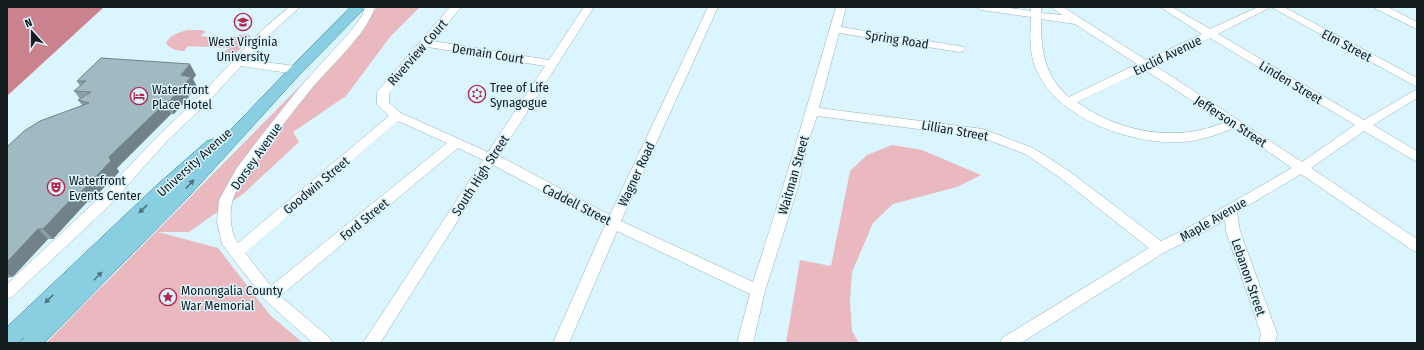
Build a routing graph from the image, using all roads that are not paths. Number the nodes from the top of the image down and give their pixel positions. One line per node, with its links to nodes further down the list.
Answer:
1 (295, 7): 22 (street)
2 (359, 7): 25 (main road, University Avenue)
3 (370, 7): 41 (street, Dorsey Avenue)
4 (456, 7): 20 (street, Riverview Court)
5 (585, 7): 6 (street)
6 (588, 7): 23 (street, South High Street)
7 (714, 7): 38 (street, Wagner Road)
8 (841, 7): 18 (street, Waitman Street)
9 (980, 7): 15 (street, Jefferson Street)
10 (1056, 7): 16 (street)
11 (1165, 7): 19 (street, Linden Street)
12 (1266, 7): 19 (street, Euclid Avenue)
13 (1276, 7): 26 (street, Elm Street)
14 (1380, 7): 17 (street)
15 (1036, 11): 16 (street, Jefferson Street); 28 (street)
16 (1078, 22): 24 (street, Jefferson Street)
17 (1417, 26)
18 (836, 29): 21 (street, Spring Road); 29 (street, Waitman Street)
19 (1211, 34): 24 (street, Euclid Avenue); 32 (street, Linden Street)
20 (425, 43): 23 (street, Demain Court); 30 (street, Riverview Court)
21 (959, 49)
22 (238, 62): 25 (street); 43 (street)
23 (552, 64): 35 (street, South High Street)
24 (1146, 66): 28 (street, Euclid Avenue); 31 (street, Jefferson Street)
25 (296, 70): 45 (main road, University Avenue, one-way to 45); 46 (main road, University Avenue, one-way to 25)
26 (1417, 83)
27 (1417, 93): 32 (street, Maple Avenue)
28 (1068, 102): 31 (street)
29 (812, 111): 40 (street, Lillian Street); 42 (street, Waitman Street)
30 (397, 116): 33 (street, Caddell Street); 41 (street, Goodwin Street)
31 (1235, 123): 36 (street, Jefferson Street)
32 (1364, 125): 34 (street, Linden Street); 36 (street, Maple Avenue)
33 (457, 142): 35 (street, Caddell Street); 44 (street, Ford Street)
34 (1417, 157)
35 (491, 158): 38 (street, Caddell Street); 48 (street, South High Street)
36 (1302, 168): 37 (street, Maple Avenue); 39 (street, Jefferson Street)
37 (1230, 210): 40 (street, Maple Avenue); 52 (street, Lebanon Street)
38 (613, 223): 42 (street, Caddell Street); 49 (street, Wagner Road)
39 (1417, 246)
40 (1160, 248): 51 (street, Maple Avenue)
41 (236, 253): 44 (street, Dorsey Avenue)
42 (758, 291): 50 (street, Waitman Street)
43 (7, 293)
44 (270, 296): 47 (street, Dorsey Avenue)
45 (7, 340)
46 (31, 343)
47 (324, 343)
48 (371, 343)
49 (561, 343)
50 (745, 343)
51 (1008, 343)
52 (1267, 343)

